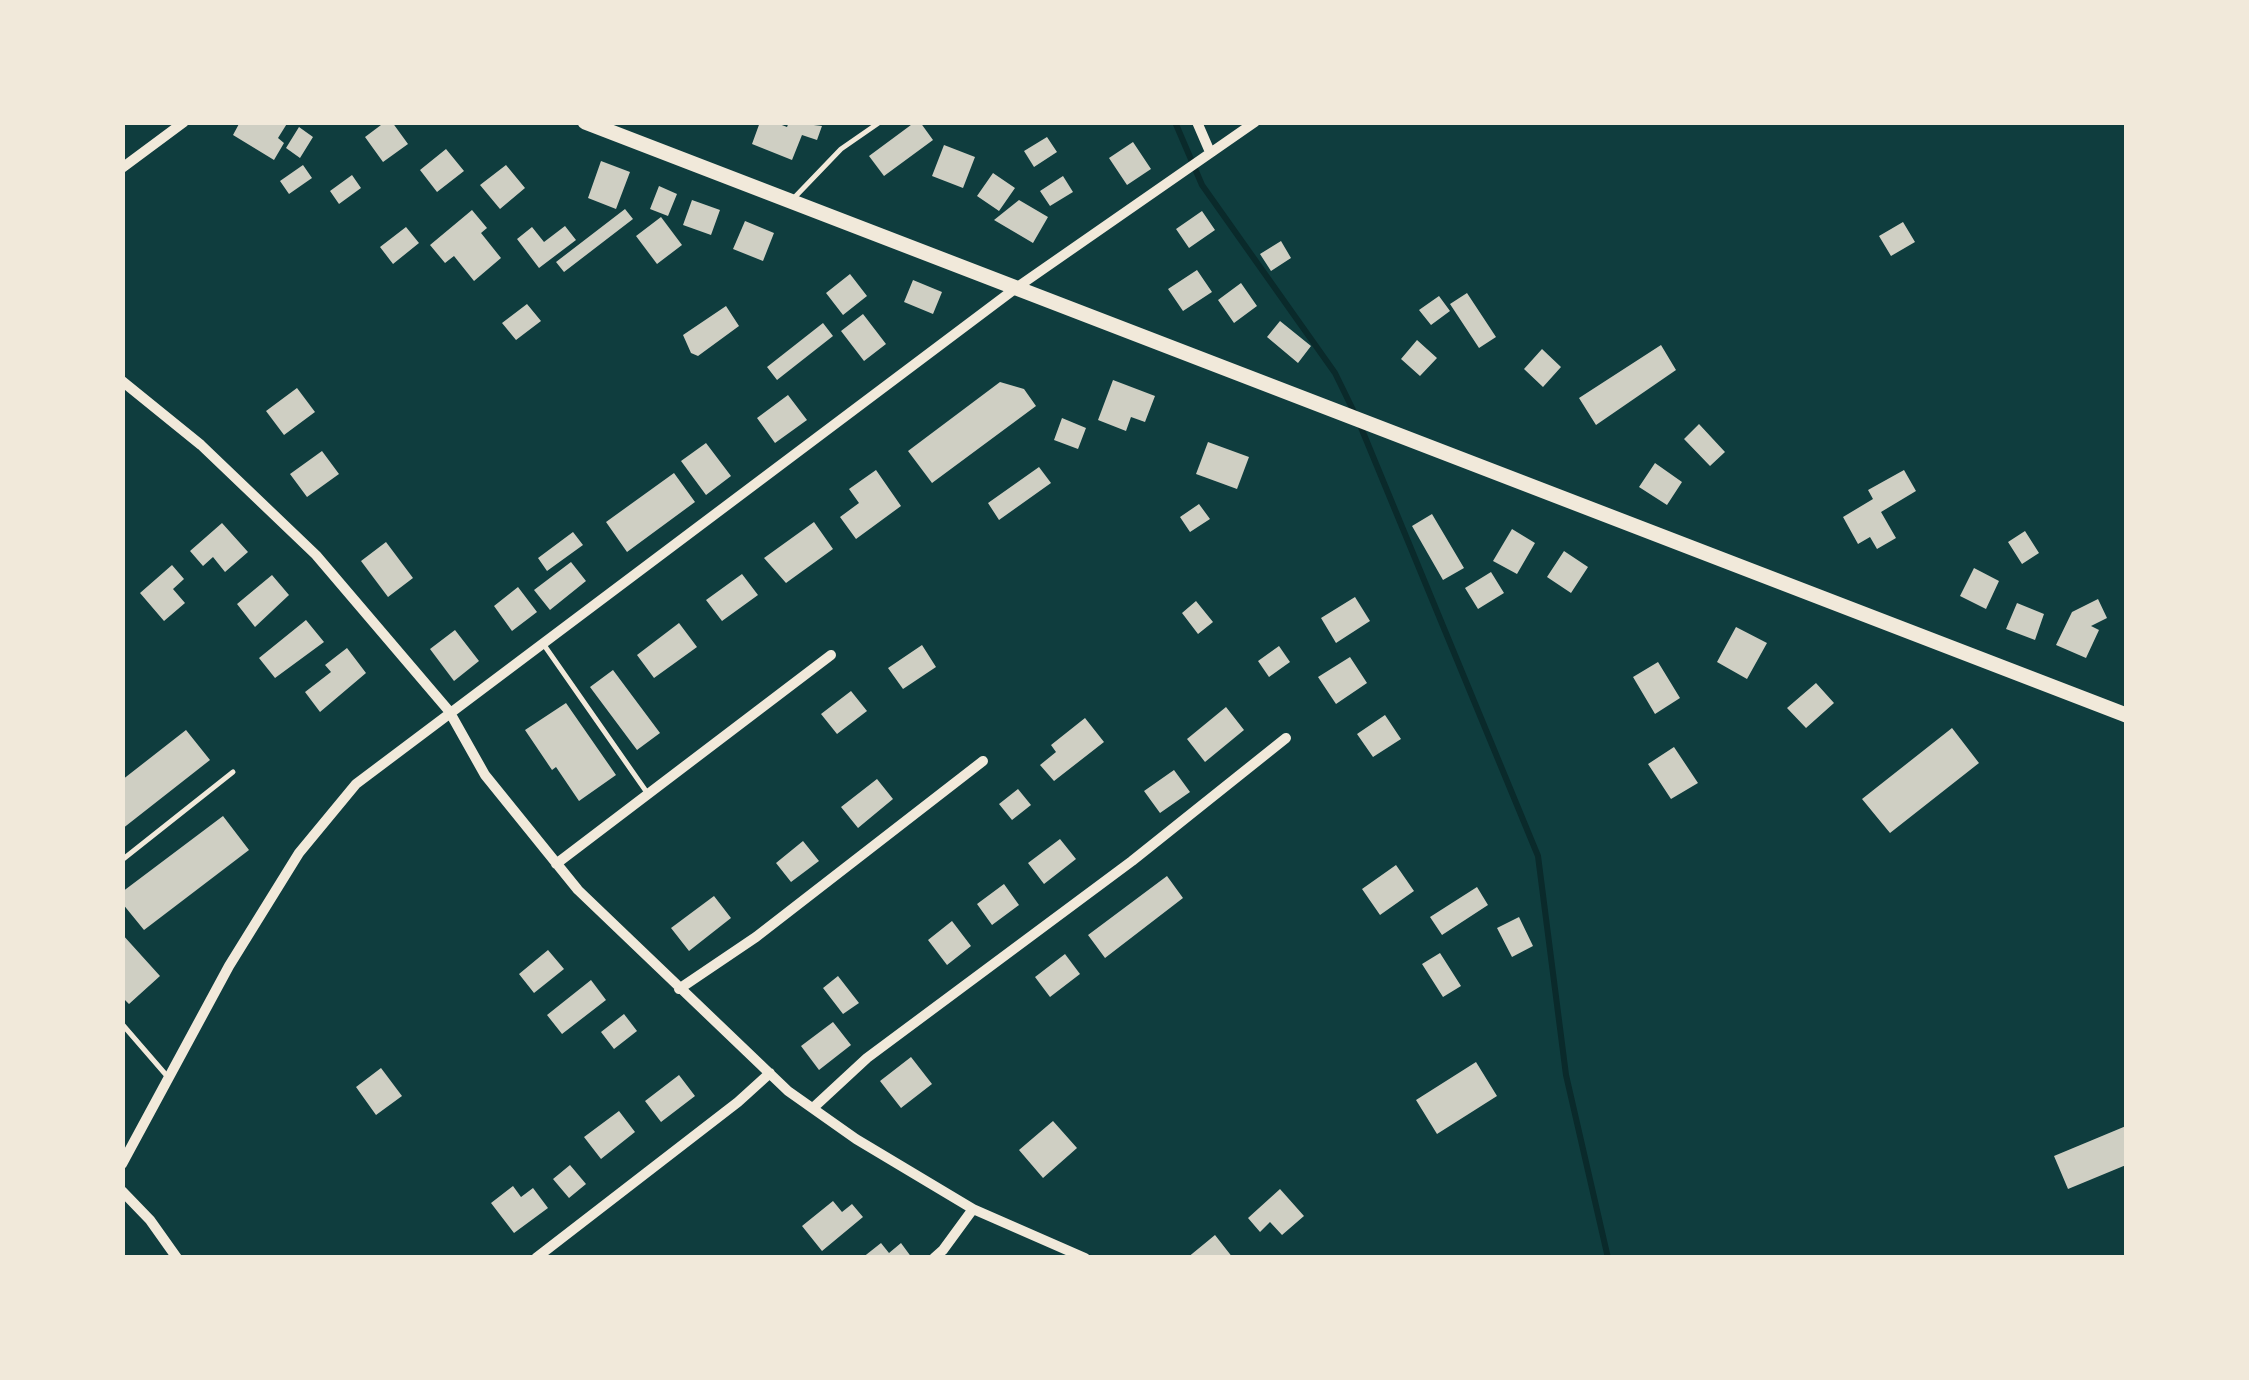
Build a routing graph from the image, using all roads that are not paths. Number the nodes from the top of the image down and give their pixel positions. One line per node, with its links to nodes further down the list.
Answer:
1 (184, 122): 7 (street)
2 (585, 122): 8 (main road)
3 (880, 122): 8 (lane)
4 (1197, 122): 6 (street)
5 (1255, 122): 6 (street)
6 (1206, 154): 9 (street)
7 (122, 168)
8 (790, 202): 9 (main road)
9 (1016, 288): 11 (street); 14 (main road)
10 (122, 381): 13 (street)
11 (542, 642): 13 (street); 18 (lane)
12 (831, 656): 18 (street)
13 (449, 712): 20 (street); 24 (street)
14 (2126, 715)
15 (1286, 738): 25 (street)
16 (983, 761): 21 (street)
17 (234, 772): 19 (lane)
18 (648, 794): 20 (street)
19 (122, 860)
20 (556, 864): 21 (street)
21 (679, 989): 23 (street)
22 (122, 1024): 24 (lane)
23 (770, 1074): 25 (street); 30 (street)
24 (168, 1078): 26 (street)
25 (812, 1108): 28 (street)
26 (122, 1164)
27 (122, 1192): 29 (street)
28 (973, 1209): 31 (street); 32 (street)
29 (177, 1258)
30 (536, 1258)
31 (934, 1258)
32 (1085, 1258)

